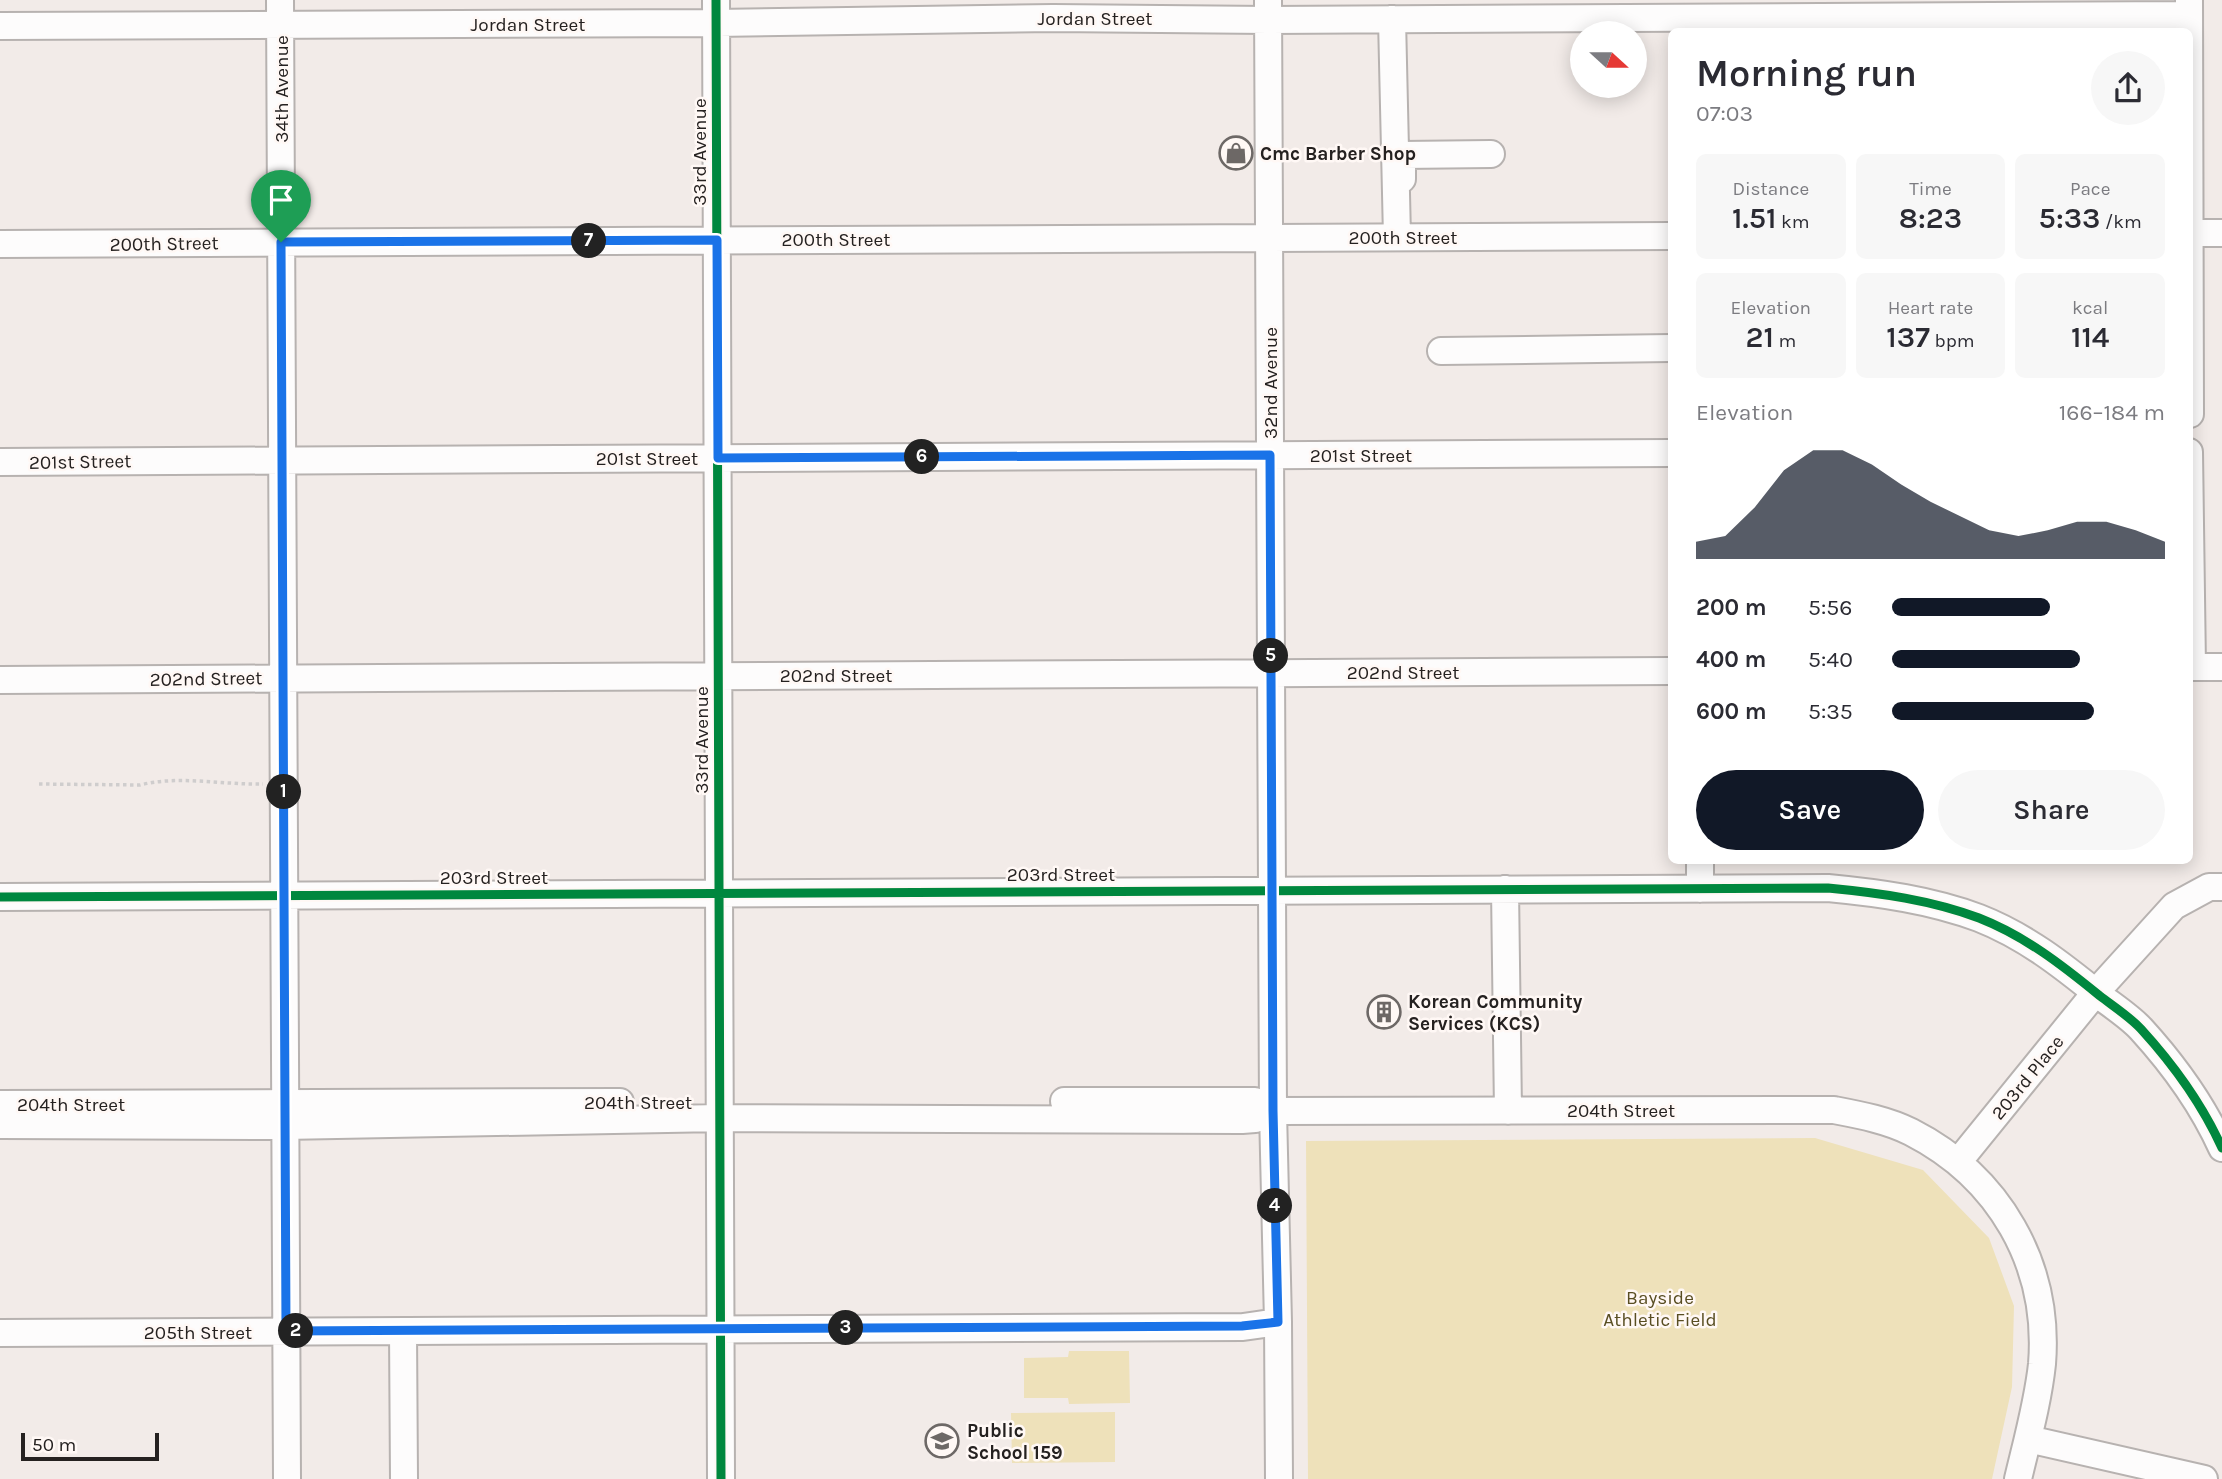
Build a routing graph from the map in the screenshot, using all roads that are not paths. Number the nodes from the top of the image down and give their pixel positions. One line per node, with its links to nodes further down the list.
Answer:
1 (2071, 7): 2 (street, Jordan Street); 8 (street, Jordan Street)
2 (2189, 7): 11 (street)
3 (1053, 9): 5 (street, Jordan Street); 6 (street, Jordan Street)
4 (1481, 9): 8 (street, Jordan Street); 9 (street, Jordan Street)
5 (1268, 10): 9 (street, Jordan Street); 16 (street, 32nd Avenue)
6 (716, 11): 7 (street, Jordan Street); 18 (street, 33rd Avenue)
7 (280, 13): 10 (street, Jordan Street); 19 (street, 34th Avenue)
8 (1696, 16)
9 (1392, 19): 17 (street)
10 (0, 26)
11 (2189, 28)
12 (1491, 154): 17 (street)
13 (2193, 233): 14 (street)
14 (2222, 233)
15 (1668, 236): 17 (street, 200th Street)
16 (1269, 237): 17 (street, 200th Street); 18 (street, 200th Street); 24 (street, 32nd Avenue)
17 (1401, 237)
18 (717, 240): 19 (street, 200th Street); 25 (street, 33rd Avenue)
19 (281, 242): 20 (street, 200th Street); 26 (street, 34th Avenue)
20 (0, 244)
21 (1668, 348): 22 (street)
22 (1441, 351)
23 (1668, 453): 24 (street, 201st Street)
24 (1270, 455): 25 (street, 201st Street); 31 (street, 32nd Avenue)
25 (718, 458): 26 (street, 201st Street); 32 (street, 33rd Avenue)
26 (282, 459): 27 (street, 201st Street); 33 (street, 34th Avenue)
27 (0, 462)
28 (2193, 667): 29 (street)
29 (2222, 667)
30 (1668, 671): 31 (street, 202nd Street)
31 (1271, 673): 32 (street, 202nd Street); 39 (street, 32nd Avenue)
32 (719, 676): 33 (street, 202nd Street); 40 (street, 33rd Avenue)
33 (283, 678): 34 (street, 202nd Street); 41 (street, 34th Avenue)
34 (0, 680)
35 (1700, 864): 37 (street)
36 (2222, 887): 43 (street)
37 (1700, 889): 38 (street, 203rd Street); 43 (street, 203rd Street)
38 (1505, 890): 39 (street, 203rd Street); 47 (street)
39 (1272, 891): 40 (street, 203rd Street); 46 (street, 32nd Avenue)
40 (720, 893): 41 (street, 203rd Street); 45 (street, 33rd Avenue)
41 (284, 895): 42 (street, 203rd Street); 48 (street, 34th Avenue)
42 (0, 897)
43 (2096, 992): 50 (street, 203rd Street); 51 (street, 203rd Place)
44 (0, 1104): 48 (street, 204th Street)
45 (720, 1110): 46 (street, 204th Street); 48 (street, 204th Street); 53 (street, 33rd Avenue)
46 (1273, 1111): 47 (street, 204th Street); 52 (street, 32nd Avenue)
47 (1508, 1111): 51 (street, 204th Street)
48 (284, 1115): 49 (street, 204th Street); 54 (street, 34th Avenue)
49 (0, 1125)
50 (2222, 1148)
51 (1958, 1162): 57 (street, 204th Street)
52 (1278, 1322): 53 (street, 205th Street); 61 (street, 32nd Avenue)
53 (721, 1329): 55 (street, 205th Street); 60 (street, 33rd Avenue)
54 (286, 1331): 55 (street, 205th Street); 56 (street, 205th Street); 58 (street, 34th Avenue)
55 (403, 1331): 59 (street)
56 (0, 1333)
57 (2028, 1439): 62 (street, 204th Street); 63 (street)
58 (287, 1479)
59 (404, 1479)
60 (721, 1479)
61 (1279, 1479)
62 (2018, 1479)
63 (2204, 1479)

